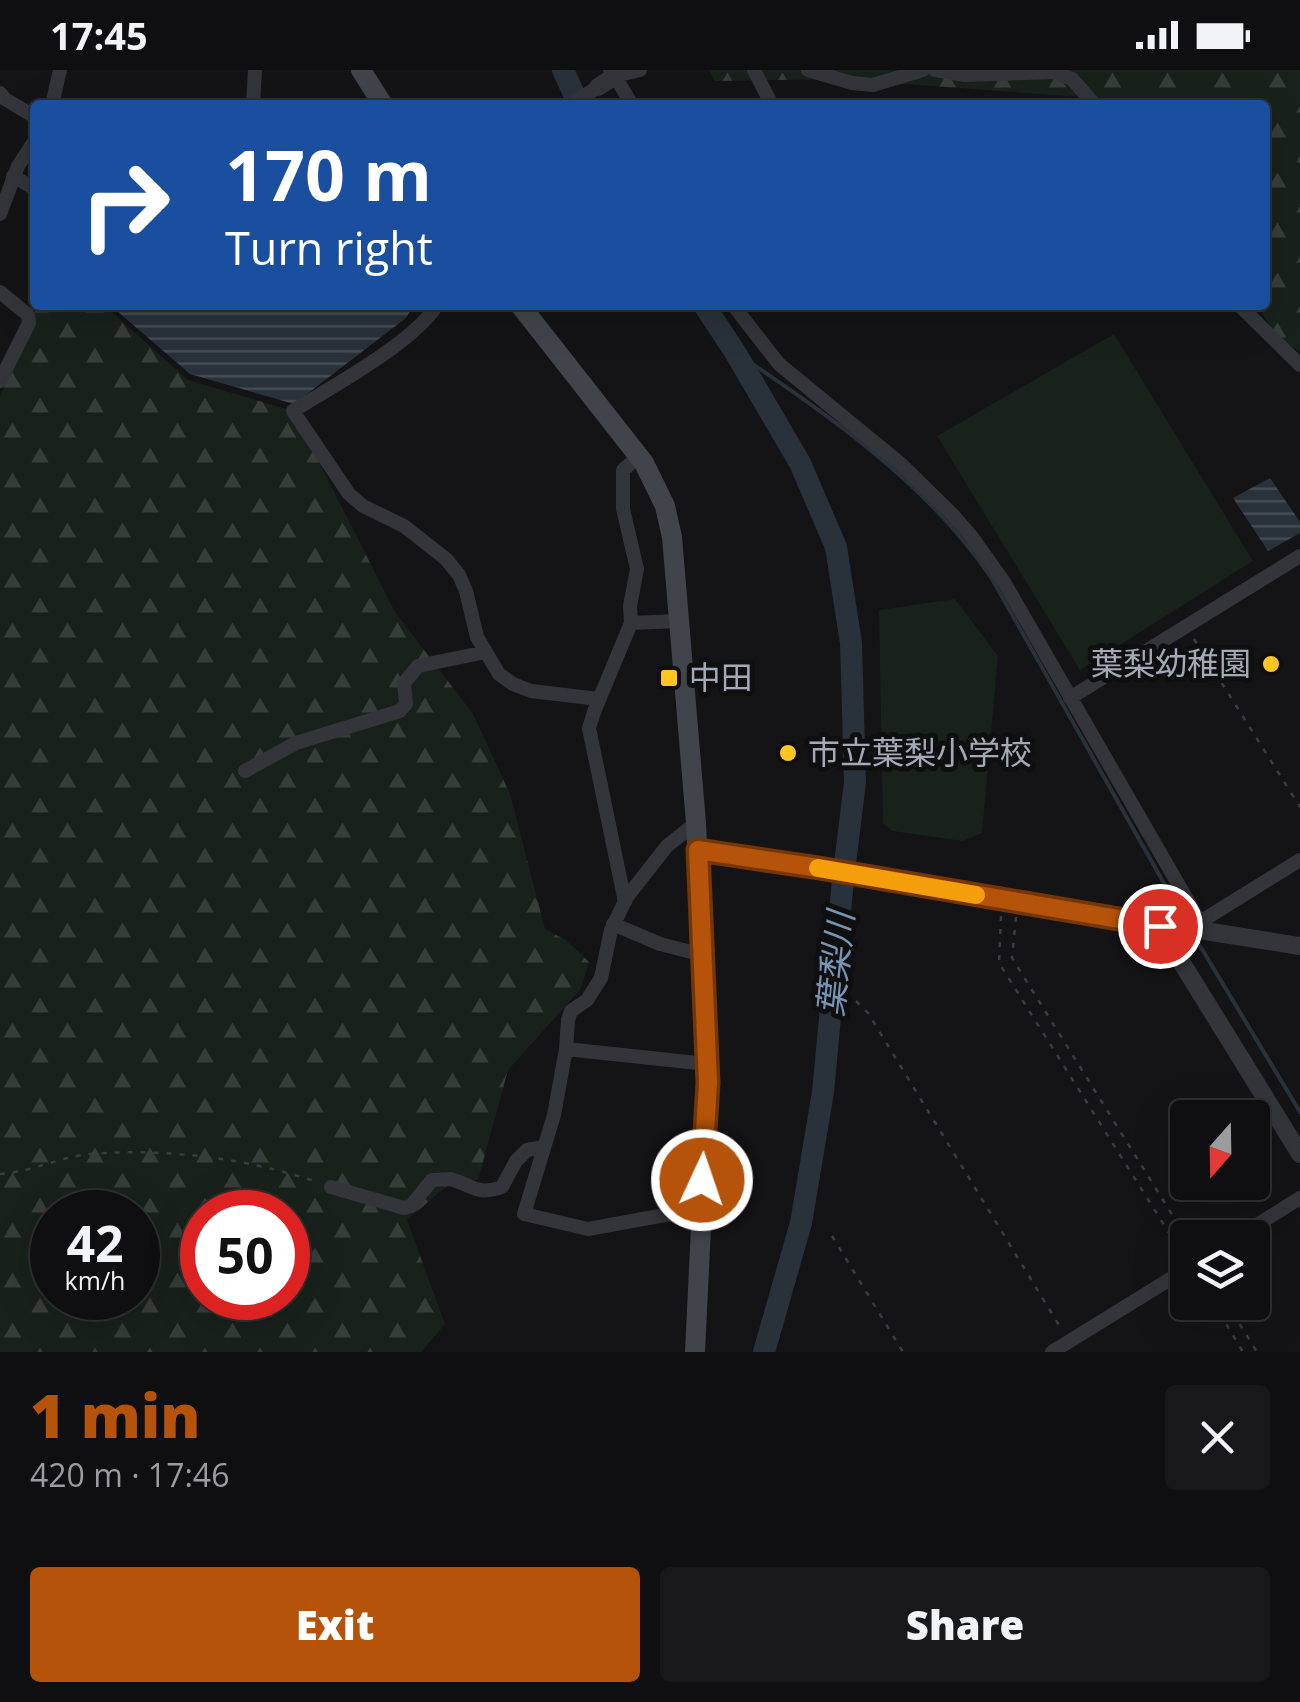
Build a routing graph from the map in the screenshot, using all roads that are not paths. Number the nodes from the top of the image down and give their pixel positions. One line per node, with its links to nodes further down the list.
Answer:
1 (60, 70): 12 (street)
2 (255, 70): 13 (street)
3 (361, 70): 14 (main road)
4 (640, 70): 9 (street)
5 (754, 70): 17 (street)
6 (808, 70): 7 (street)
7 (923, 70)
8 (935, 70): 18 (street)
9 (614, 73): 10 (street); 16 (street)
10 (598, 86): 15 (street)
11 (0, 93): 19 (street)
12 (53, 100)
13 (253, 100)
14 (380, 100)
15 (577, 100)
16 (629, 100)
17 (769, 100)
18 (1094, 100)
19 (30, 115)
20 (30, 148): 21 (street)
21 (13, 176): 22 (street); 23 (street)
22 (30, 186)
23 (0, 214)
24 (0, 292): 30 (street)
25 (433, 310): 35 (street)
26 (524, 310): 31 (main road)
27 (736, 310): 36 (street)
28 (1244, 310): 29 (street)
29 (1300, 365)
30 (0, 381)
31 (638, 456): 33 (main road); 34 (street)
32 (1300, 556): 36 (street)
33 (679, 621): 34 (street); 39 (main road)
34 (632, 624): 37 (street)
35 (486, 652): 37 (street); 38 (street)
36 (1070, 698): 45 (street)
37 (599, 699): 42 (street)
38 (245, 771)
39 (696, 822): 40 (main road); 42 (street)
40 (698, 850): 44 (street); 47 (main road)
41 (1300, 860): 45 (street)
42 (625, 902): 43 (street)
43 (613, 924): 47 (street); 48 (street)
44 (1160, 926): 45 (street); 51 (street)
45 (1199, 926): 46 (street)
46 (1300, 946)
47 (702, 955): 49 (main road)
48 (566, 1050): 49 (street); 50 (street)
49 (707, 1064): 54 (main road)
50 (544, 1147): 52 (street); 54 (street)
51 (1300, 1154)
52 (331, 1187)
53 (1300, 1198): 55 (street)
54 (700, 1213): 57 (main road)
55 (1265, 1220)
56 (1170, 1277): 58 (street)
57 (694, 1352)
58 (1052, 1352)

